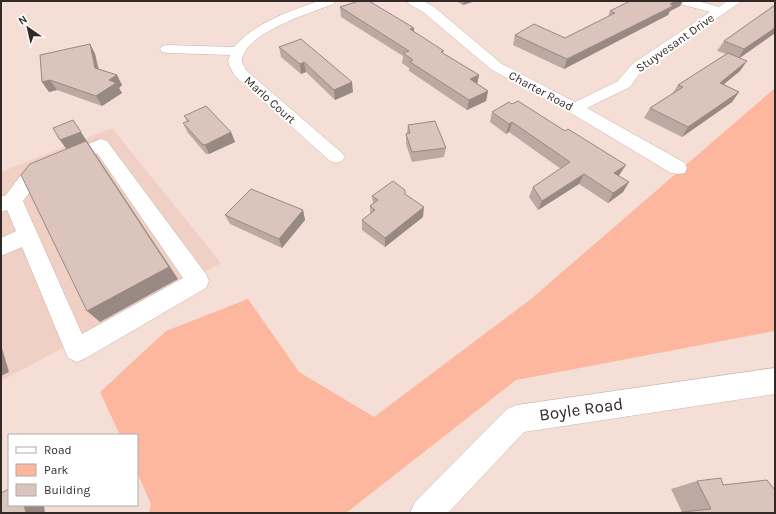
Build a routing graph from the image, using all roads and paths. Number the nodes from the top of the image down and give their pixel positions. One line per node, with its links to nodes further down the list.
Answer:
1 (330, 1): 7 (street)
2 (413, 1): 8 (street, Charter Road)
3 (684, 1): 5 (street)
4 (736, 1): 5 (street, Stuyvesant Drive)
5 (720, 12): 8 (street, Stuyvesant Drive)
6 (167, 49): 7 (street)
7 (237, 51): 9 (street, Marlo Court)
8 (574, 108): 10 (street, Charter Road)
9 (336, 157)
10 (678, 168)
11 (7, 202): 12 (street); 12 (street)
12 (28, 235): 13 (street)
13 (1, 247)
14 (775, 381): 15 (street, Boyle Road)
15 (426, 513)

